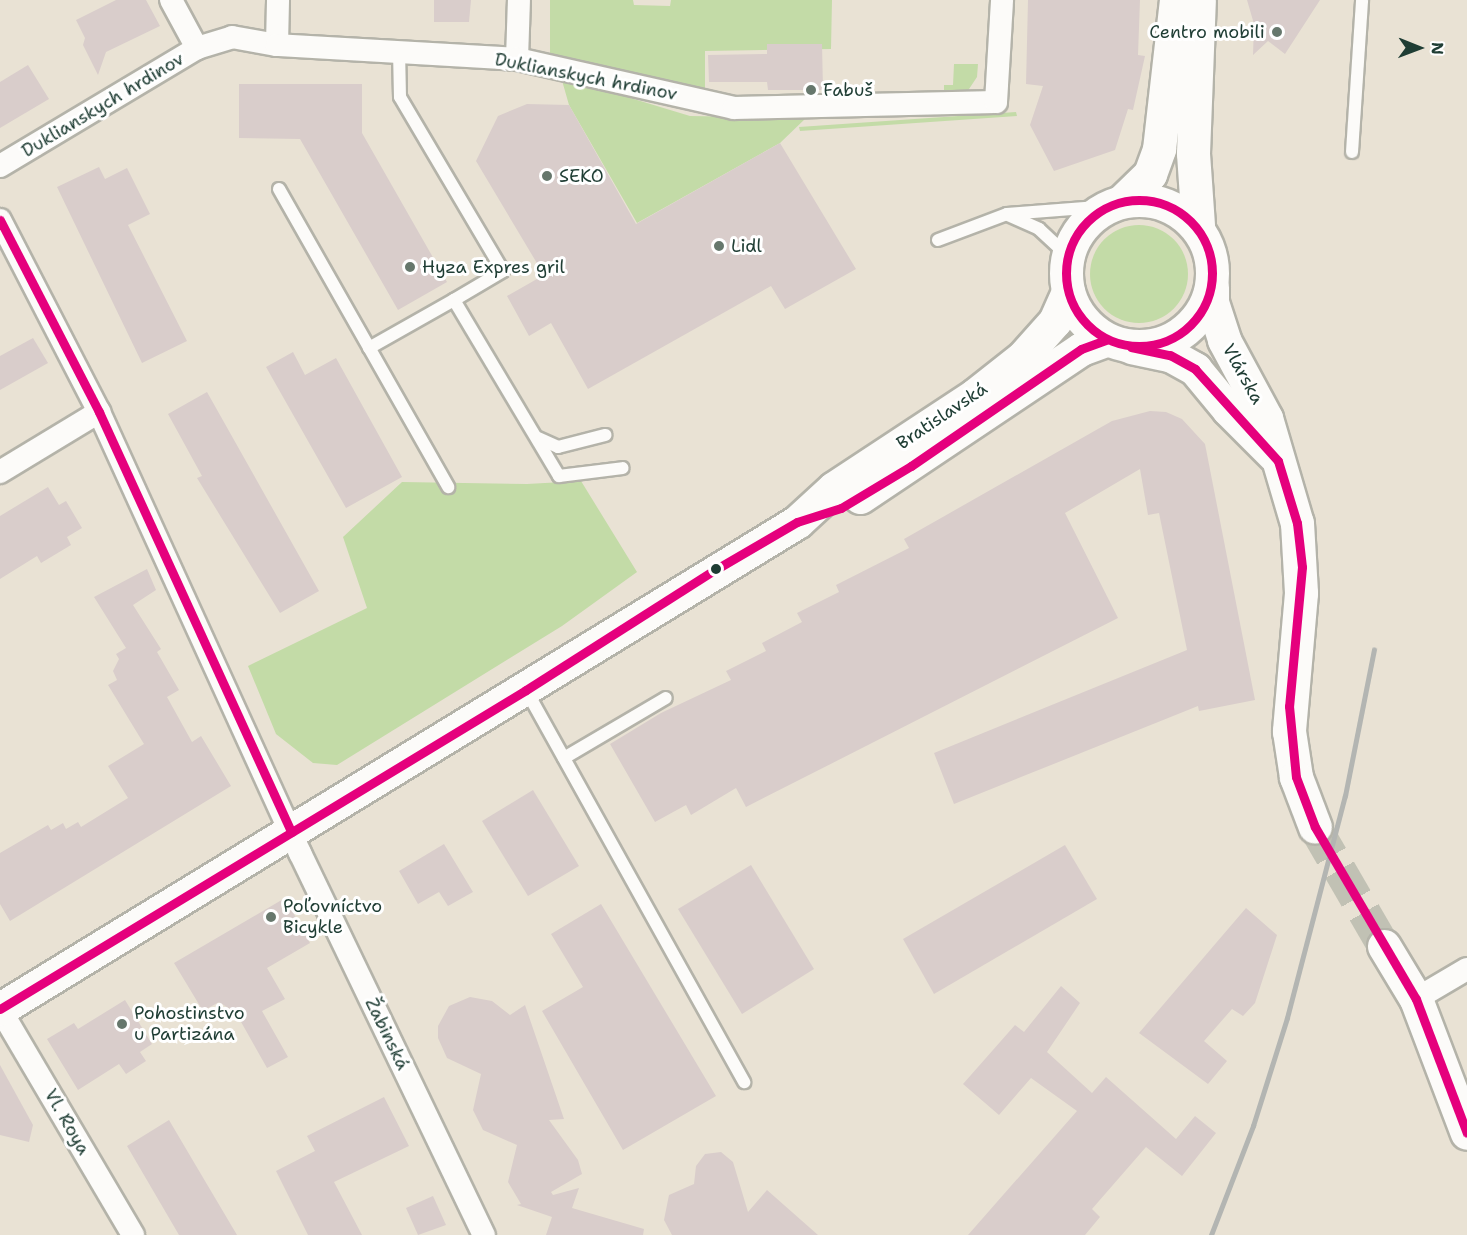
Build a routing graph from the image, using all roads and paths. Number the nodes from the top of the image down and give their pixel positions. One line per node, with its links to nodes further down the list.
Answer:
1 (171, 0): 9 (street)
2 (278, 0): 8 (street)
3 (519, 0): 11 (street)
4 (1002, 0): 11 (street, Duklianskych hrdinov)
5 (1176, 0): 15 (main road, Bratislavská)
6 (1199, 0): 18 (main road)
7 (1362, 0): 12 (lane)
8 (277, 45): 9 (street, Duklianskych hrdinov); 10 (street, Duklianskych hrdinov)
9 (197, 48): 13 (street, Duklianskych hrdinov)
10 (399, 50): 11 (street, Duklianskych hrdinov); 23 (lane)
11 (517, 59)
12 (1352, 152)
13 (0, 166)
14 (279, 189): 25 (lane)
15 (1116, 204): 16 (lane); 18 (main road); 20 (main road, Bratislavská)
16 (1007, 214): 19 (lane); 20 (lane)
17 (0, 220): 26 (street, Žabinská)
18 (1198, 225): 21 (main road)
19 (938, 240)
20 (1067, 255): 22 (main road, Bratislavská)
21 (1212, 286): 24 (main road, Bratislavská); 29 (main road, Vlárska)
22 (1068, 292): 24 (main road, Bratislavská); 33 (main road, Bratislavská)
23 (454, 300): 25 (lane); 27 (lane)
24 (1118, 343): 29 (main road, Vlárska); 33 (main road, Bratislavská)
25 (369, 348): 32 (lane)
26 (99, 412): 31 (street); 38 (street, Žabinská)
27 (535, 435): 28 (lane); 30 (lane)
28 (605, 435)
29 (1278, 461): 37 (main road, Vlárska)
30 (623, 468)
31 (0, 472)
32 (448, 487)
33 (797, 522): 34 (main road, Bratislavská)
34 (526, 690): 36 (lane); 38 (main road, Bratislavská)
35 (666, 698): 36 (lane)
36 (564, 758): 43 (lane)
37 (1315, 827)
38 (291, 831): 42 (main road, Bratislavská); 46 (street, Žabinská)
39 (1384, 946): 41 (main road)
40 (1467, 969): 41 (street)
41 (1416, 999): 44 (main road)
42 (0, 1009): 45 (street, Vl. Roya)
43 (744, 1082)
44 (1467, 1133)
45 (133, 1235)
46 (484, 1235)

